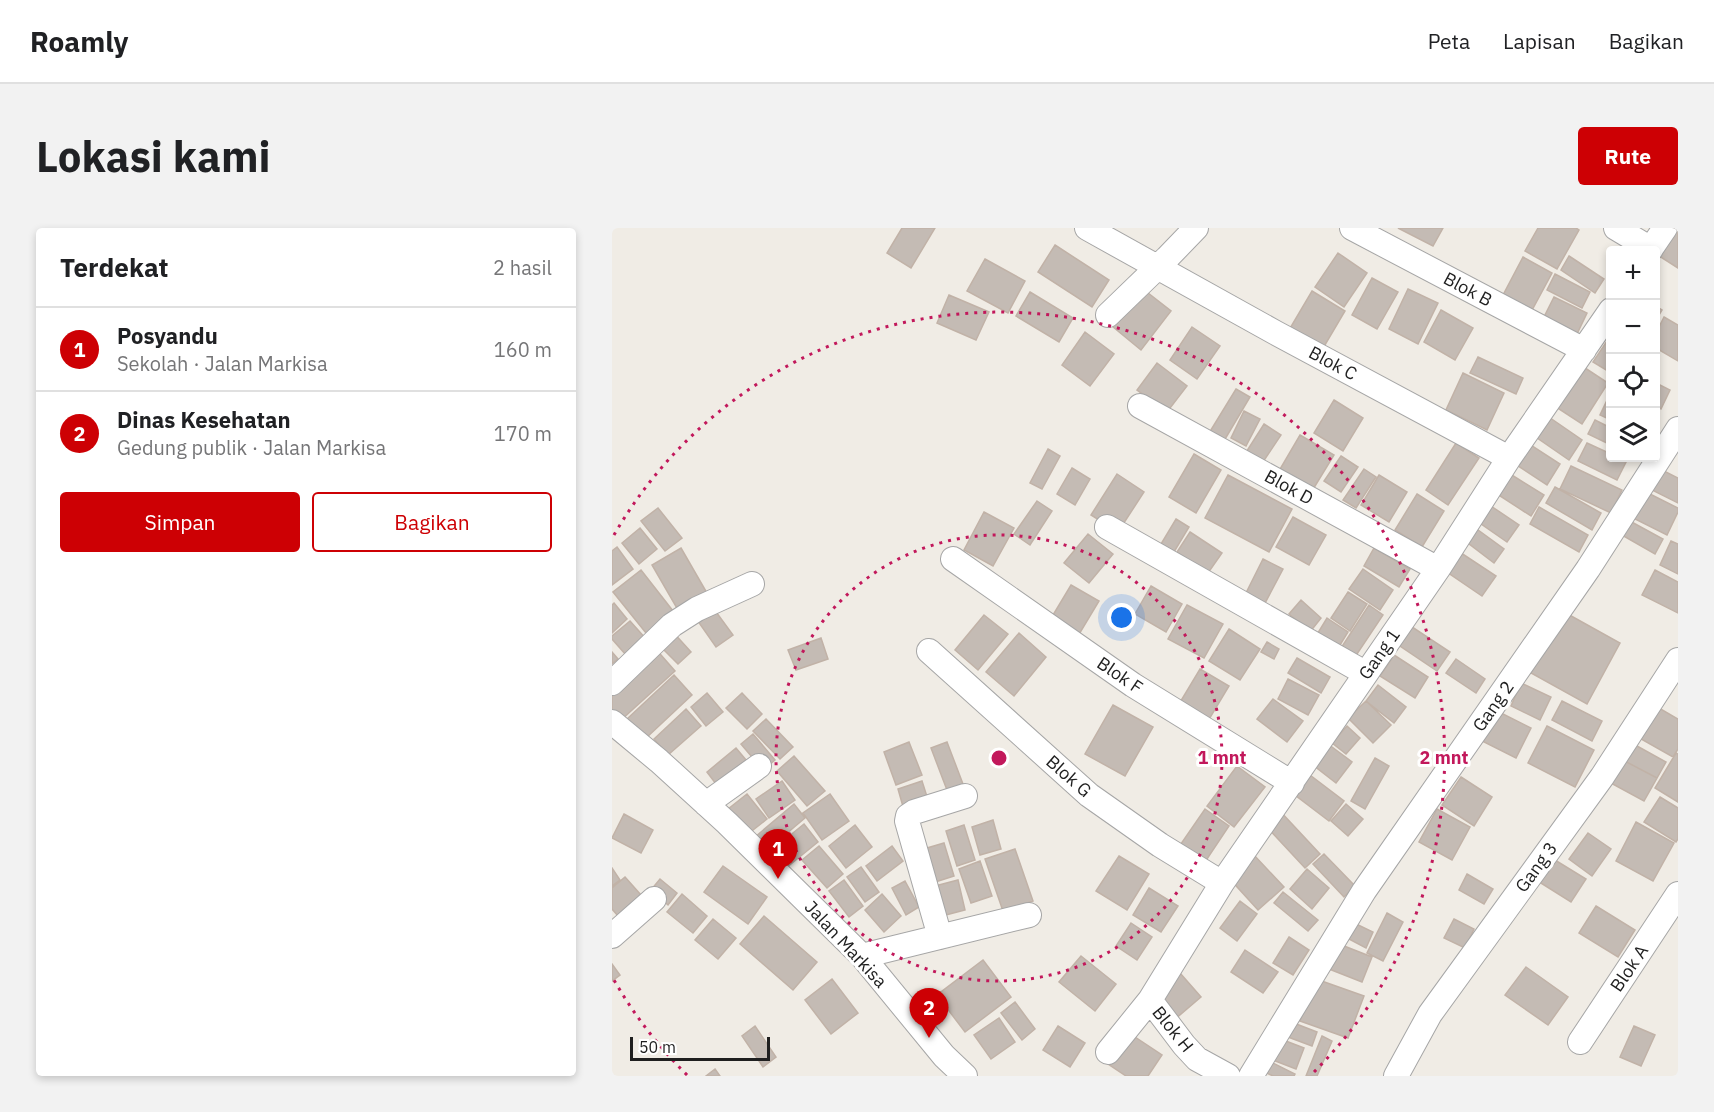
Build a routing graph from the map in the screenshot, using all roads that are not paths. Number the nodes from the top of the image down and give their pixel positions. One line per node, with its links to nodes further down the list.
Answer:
1 (1087, 228): 8 (street, Blok C)
2 (1196, 228): 8 (street)
3 (1352, 228): 11 (street, Blok B)
4 (1616, 228): 6 (street)
5 (1665, 228): 7 (street)
6 (1645, 246)
7 (1654, 246)
8 (1157, 268): 9 (street); 14 (street, Blok C)
9 (1108, 315)
10 (1606, 317): 11 (street, Gang 1)
11 (1584, 350): 14 (street, Gang 1)
12 (1140, 406): 17 (street, Blok D)
13 (1678, 429): 40 (street, Gang 2)
14 (1509, 458): 17 (street, Gang 1)
15 (1107, 527): 21 (street)
16 (953, 559): 25 (street, Blok F)
17 (1438, 569): 21 (street, Gang 1)
18 (752, 584): 22 (street)
19 (929, 651): 28 (street, Blok G)
20 (1678, 660): 41 (street, Gang 3)
21 (1365, 673): 25 (street, Gang 1)
22 (612, 682)
23 (612, 722): 27 (street, Jalan Markisa)
24 (759, 766): 27 (street)
25 (1292, 783): 28 (street, Gang 1)
26 (965, 796): 33 (street)
27 (706, 804): 34 (street, Jalan Markisa)
28 (1222, 883): 35 (street, Gang 1)
29 (1678, 894): 36 (street, Blok A)
30 (654, 899): 32 (street)
31 (1029, 915): 33 (street)
32 (612, 936)
33 (940, 937): 34 (street)
34 (862, 956): 38 (street, Jalan Markisa)
35 (1150, 1000): 37 (street, Gang 1); 39 (street, Blok H)
36 (1580, 1042)
37 (1108, 1052)
38 (965, 1076)
39 (1228, 1076)
40 (1251, 1076)
41 (1396, 1076)

